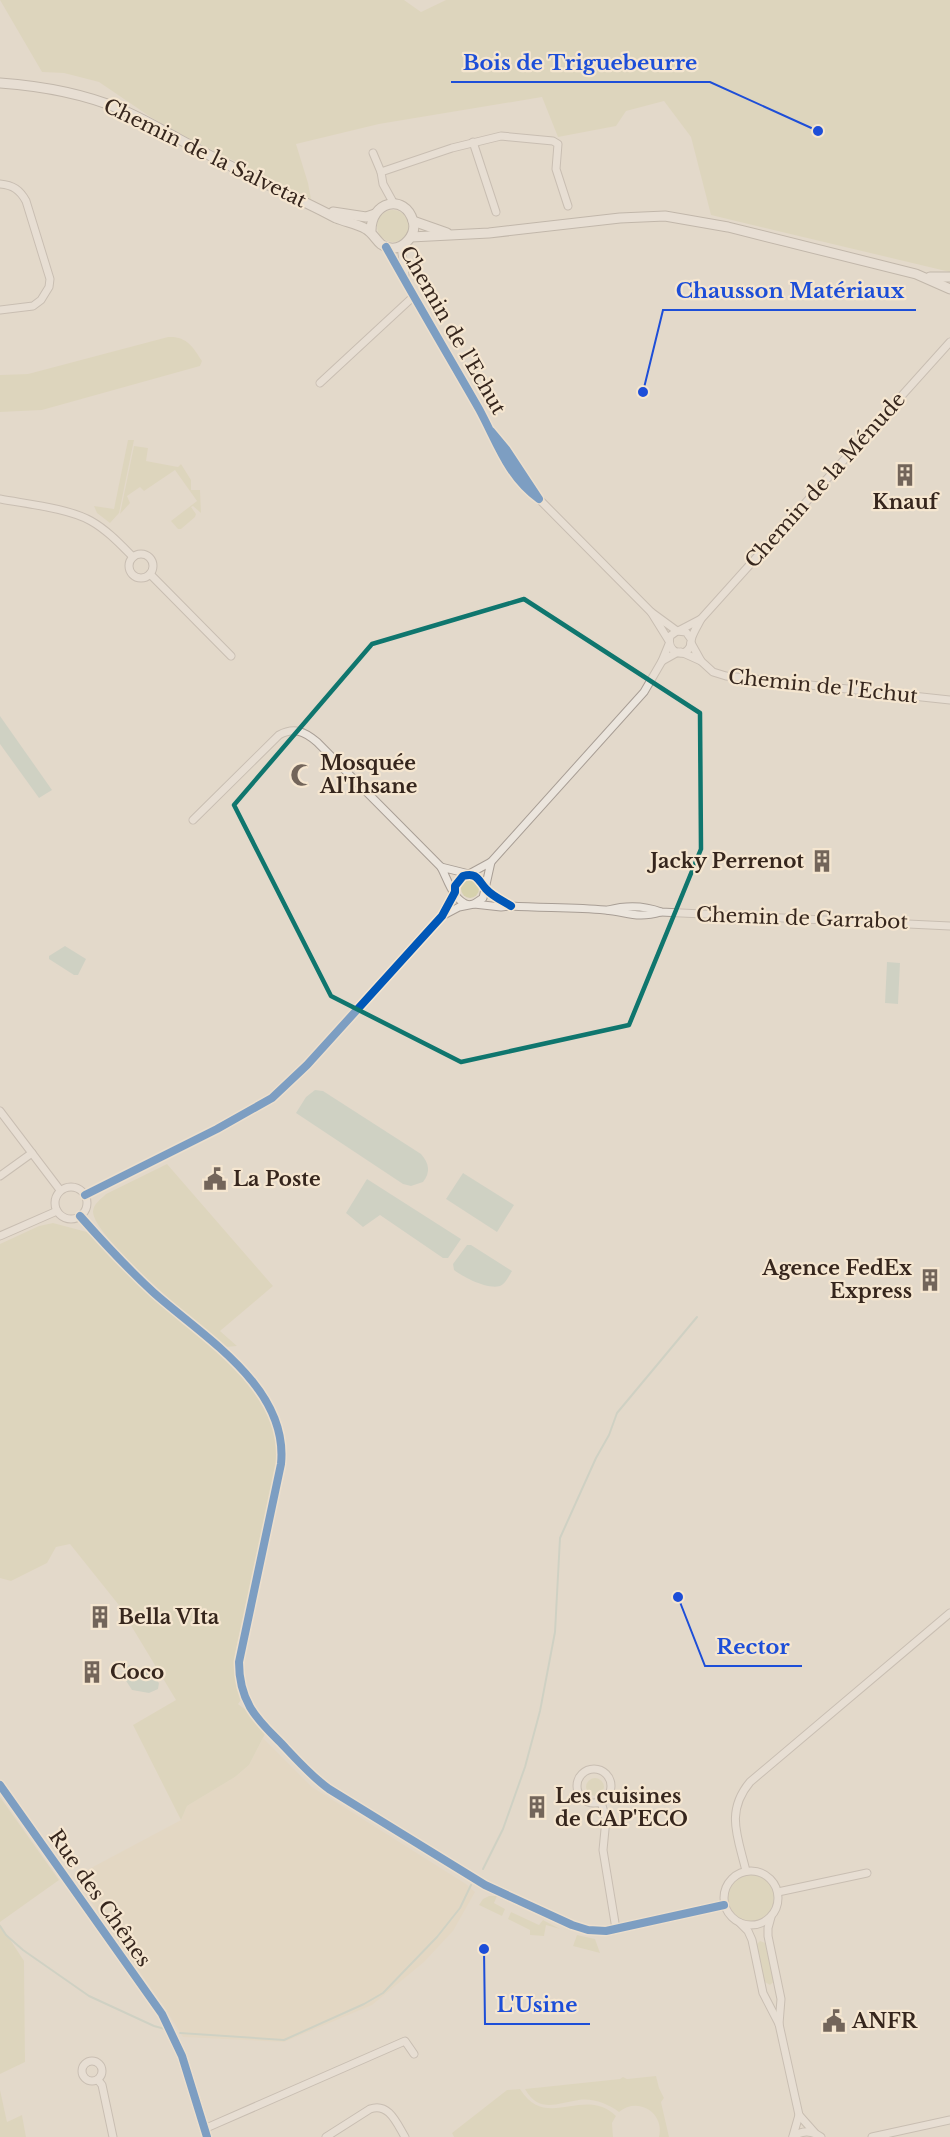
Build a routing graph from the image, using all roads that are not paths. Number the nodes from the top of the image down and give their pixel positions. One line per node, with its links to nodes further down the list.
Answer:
1 (0, 83): 10 (main road, Chemin de la Salvetat)
2 (473, 142): 4 (street); 9 (street); 11 (street)
3 (373, 153): 4 (street)
4 (381, 172): 6 (street)
5 (0, 184): 24 (street)
6 (383, 184): 7 (street); 8 (street)
7 (394, 204): 8 (main road); 13 (main road)
8 (382, 206): 12 (main road)
9 (568, 206)
10 (324, 211): 12 (main road, Chemin de la Salvetat); 14 (main road, Chemin de la Salvetat)
11 (496, 212)
12 (375, 214): 14 (main road)
13 (413, 221): 15 (main road); 16 (main road)
14 (371, 232): 18 (main road, Chemin de la Salvetat)
15 (455, 235): 16 (main road); 19 (main road)
16 (411, 237): 17 (main road)
17 (400, 246): 18 (main road); 21 (street, Chemin de l'Echut)
18 (386, 247): 21 (street, Chemin de l'Echut)
19 (925, 276): 20 (main road); 22 (main road)
20 (950, 277)
21 (406, 280): 23 (street, Chemin de l'Echut)
22 (950, 289)
23 (414, 296): 26 (street); 30 (street, Chemin de l'Echut)
24 (0, 310)
25 (950, 342): 31 (street, Chemin de la Ménude)
26 (320, 383)
27 (0, 500): 28 (street)
28 (133, 557): 29 (street); 29 (street)
29 (150, 574): 36 (street)
30 (651, 612): 32 (street, Chemin de l'Echut); 34 (street, Chemin de l'Echut)
31 (701, 619): 32 (street, Chemin de la Ménude); 33 (street, Chemin de la Ménude)
32 (679, 631): 33 (street); 34 (street)
33 (691, 640): 35 (street); 38 (street, Chemin de l'Echut)
34 (669, 643): 35 (street); 37 (street)
35 (680, 652): 37 (street); 38 (street, Chemin de l'Echut)
36 (231, 656)
37 (662, 661): 41 (street)
38 (701, 661): 39 (street, Chemin de l'Echut)
39 (950, 700)
40 (193, 820): 42 (street)
41 (491, 862): 43 (street); 44 (street)
42 (441, 867): 43 (street); 45 (street)
43 (469, 874): 44 (street); 45 (street)
44 (485, 888): 46 (street); 47 (street)
45 (455, 892): 46 (street); 48 (street)
46 (471, 904): 47 (street, Chemin de Garrabot); 48 (street)
47 (511, 906): 49 (street, Chemin de Garrabot)
48 (442, 916): 54 (street)
49 (948, 924)
50 (0, 1111): 51 (street)
51 (32, 1153): 52 (street); 53 (street)
52 (0, 1176)
53 (60, 1190): 54 (street); 55 (street)
54 (85, 1195): 56 (street)
55 (57, 1211): 56 (street); 57 (street)
56 (80, 1216): 67 (street)
57 (0, 1236)
58 (950, 1613): 61 (street)
59 (0, 1785): 75 (street, Rue des Chênes)
60 (601, 1802): 60 (street); 67 (street)
61 (746, 1871): 63 (street); 64 (street)
62 (867, 1873): 63 (street)
63 (778, 1892): 65 (street)
64 (724, 1905): 66 (street); 67 (street)
65 (771, 1917): 66 (street); 68 (street)
66 (740, 1923): 69 (street)
67 (616, 1929)
68 (781, 2000): 69 (street); 70 (street)
69 (767, 2002): 70 (street)
70 (779, 2024): 73 (street)
71 (414, 2054): 75 (street)
72 (98, 2080): 77 (street)
73 (799, 2115): 76 (street); 80 (street)
74 (950, 2120): 81 (street)
75 (205, 2135)
76 (819, 2136): 80 (street)
77 (113, 2137)
78 (326, 2137): 79 (street)
79 (405, 2137)
80 (793, 2137)
81 (873, 2137)

